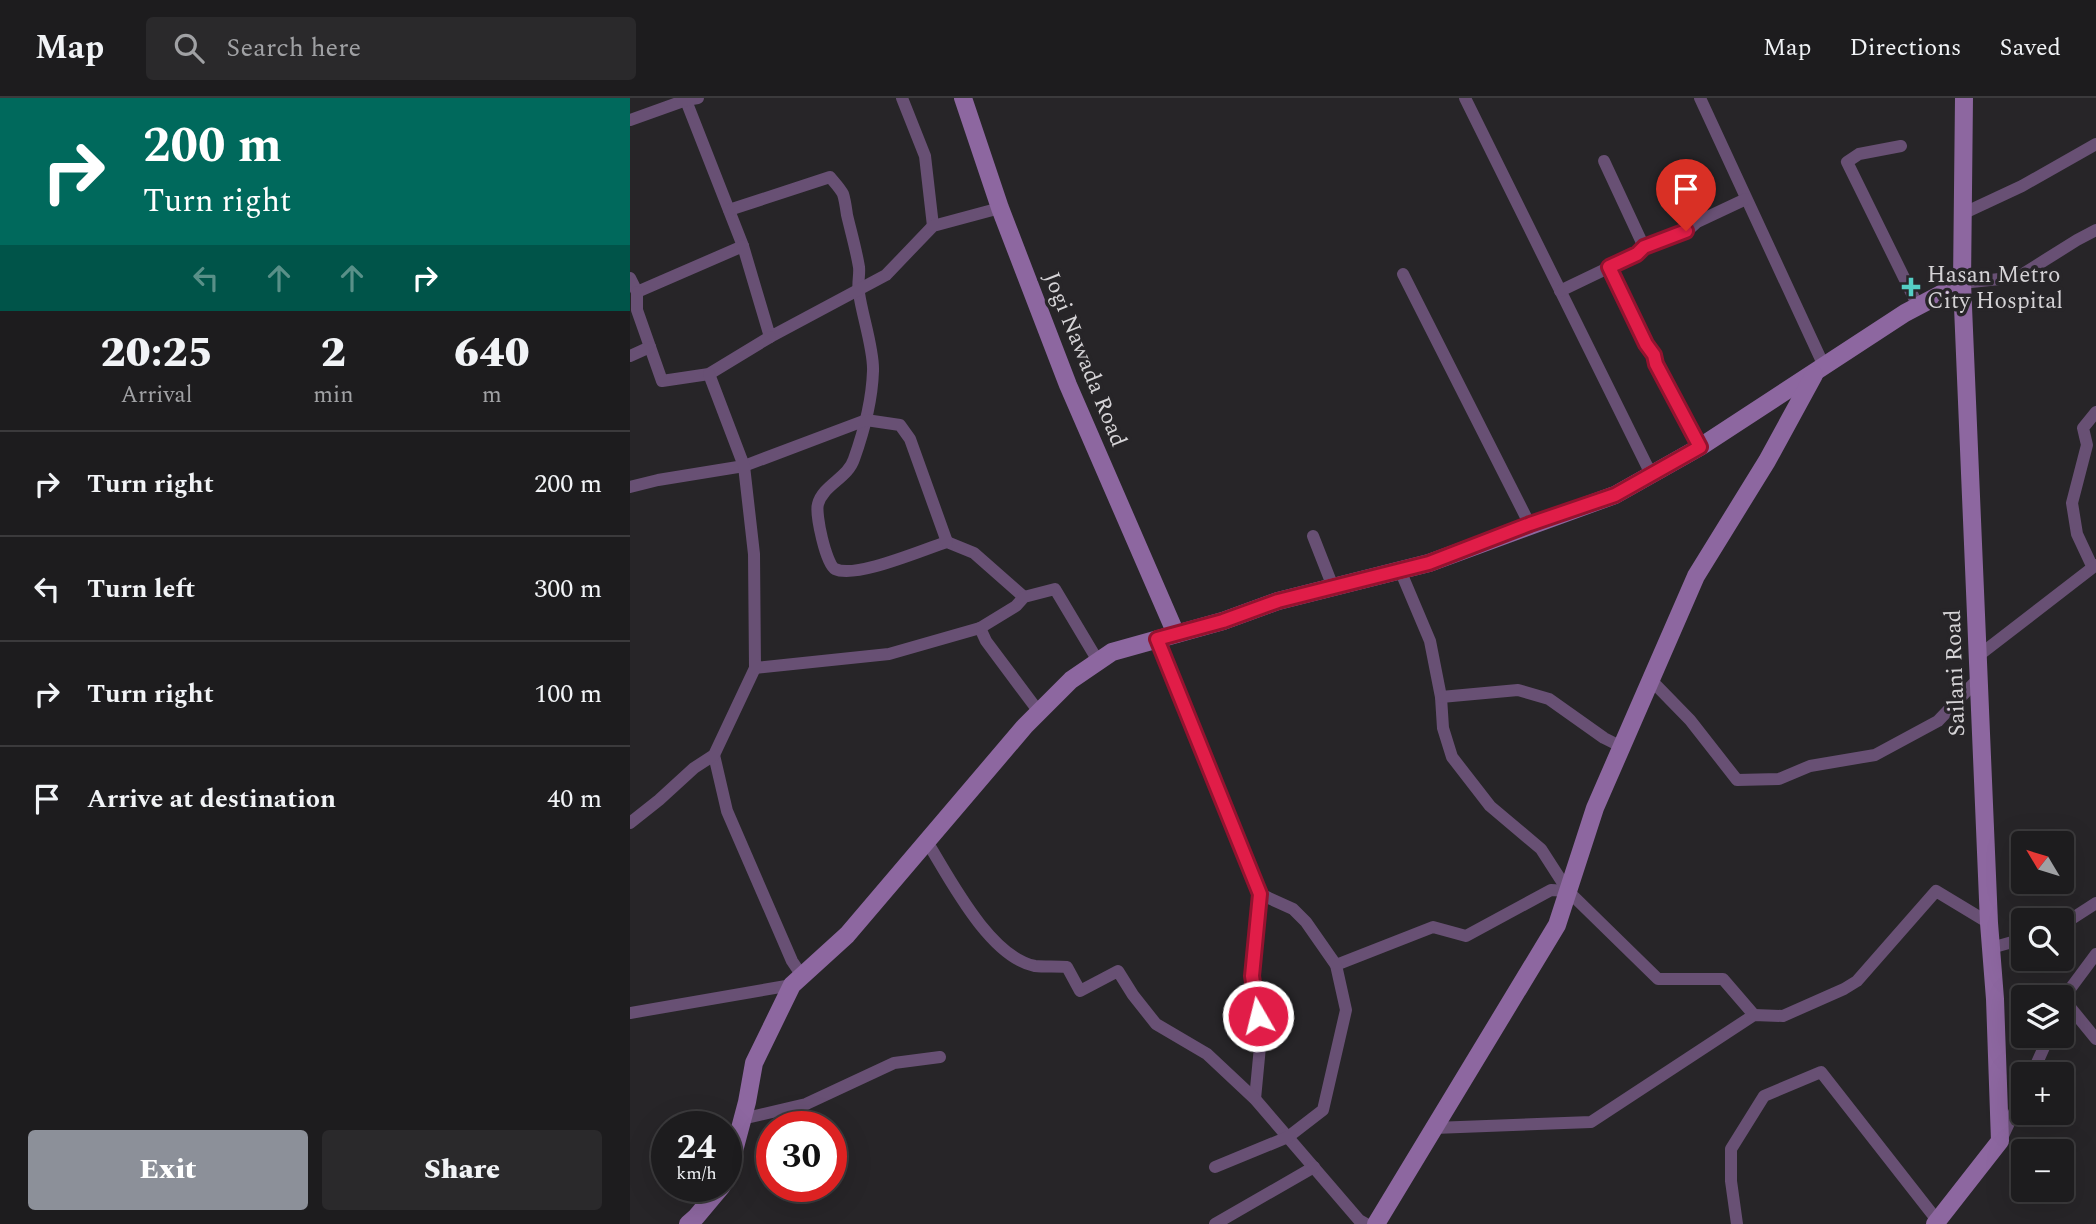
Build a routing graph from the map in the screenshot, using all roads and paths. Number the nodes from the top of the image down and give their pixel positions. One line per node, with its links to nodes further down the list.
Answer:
1 (902, 98): 15 (street)
2 (963, 98): 12 (street, Jogi Nawada Road)
3 (1465, 98): 24 (street)
4 (1700, 98): 11 (street)
5 (1964, 98): 14 (street, Sailani Road)
6 (690, 99): 7 (street); 13 (street)
7 (630, 120)
8 (2096, 144): 14 (street)
9 (1901, 146): 26 (street)
10 (1604, 161): 18 (street)
11 (1746, 199): 18 (street); 31 (street)
12 (1000, 208): 15 (street); 47 (street, Jogi Nawada Road)
13 (729, 210): 17 (street); 23 (street)
14 (1962, 214): 22 (street, Sailani Road)
15 (933, 226): 23 (street)
16 (2096, 230): 22 (street)
17 (743, 246): 25 (street); 28 (street)
18 (1644, 247): 19 (street)
19 (1609, 267): 24 (street); 35 (street)
20 (1403, 274): 39 (street)
21 (630, 278): 25 (street)
22 (1962, 283): 26 (street); 49 (street, Sailani Road)
23 (858, 290): 28 (street); 34 (street)
24 (1560, 291): 37 (street)
25 (637, 292): 27 (street)
26 (1918, 306): 31 (street)
27 (634, 312): 29 (street)
28 (770, 337): 32 (street)
29 (650, 347): 30 (street); 32 (street)
30 (630, 356)
31 (1820, 369): 35 (street); 53 (street)
32 (709, 374): 36 (street)
33 (2096, 412): 42 (street)
34 (866, 420): 36 (street); 41 (street); 41 (street)
35 (1700, 447): 37 (street)
36 (744, 466): 38 (street); 51 (street)
37 (1651, 474): 39 (street)
38 (630, 487)
39 (1530, 524): 43 (street)
40 (1313, 536): 44 (street)
41 (947, 542): 45 (street)
42 (2094, 566): 49 (street)
43 (1400, 570): 44 (street); 54 (street)
44 (1333, 587): 47 (street)
45 (1024, 597): 46 (street); 50 (street)
46 (979, 628): 51 (street); 55 (street)
47 (1176, 634): 48 (street)
48 (1157, 639): 50 (street); 61 (street)
49 (1978, 656): 52 (street, Sailani Road)
50 (1098, 661): 55 (street)
51 (755, 668): 57 (street)
52 (1978, 678): 53 (street); 64 (street, Sailani Road)
53 (1651, 680): 56 (street)
54 (1441, 697): 56 (street); 60 (street)
55 (1039, 712): 59 (street)
56 (1622, 747): 60 (street)
57 (714, 755): 58 (street); 69 (street)
58 (630, 823)
59 (926, 840): 69 (street); 76 (street)
60 (1568, 891): 68 (street); 72 (street); 79 (street)
61 (1260, 894): 68 (street); 76 (street)
62 (2096, 904): 63 (street)
63 (2074, 918)
64 (1989, 923): 66 (street, Sailani Road); 72 (street)
65 (2011, 942): 66 (street)
66 (1990, 948): 81 (street, Sailani Road)
67 (2096, 954): 70 (street)
68 (1336, 965): 80 (street)
69 (797, 981): 71 (street); 78 (street)
70 (2073, 985)
71 (630, 1013)
72 (1755, 1015): 79 (street)
73 (2074, 1016): 74 (street)
74 (2096, 1039)
75 (940, 1057): 78 (street)
76 (1255, 1099): 80 (street)
77 (2011, 1118): 81 (street)
78 (742, 1119)
79 (1434, 1128): 89 (street)
80 (1288, 1137): 82 (street); 83 (street)
81 (2000, 1141): 86 (street)
82 (1215, 1167)
83 (1314, 1167): 87 (street); 88 (street)
84 (711, 1202): 85 (street)
85 (697, 1222)
86 (1938, 1223): 90 (street)
87 (1214, 1224)
88 (1366, 1224)
89 (1376, 1224)
90 (1737, 1224)

